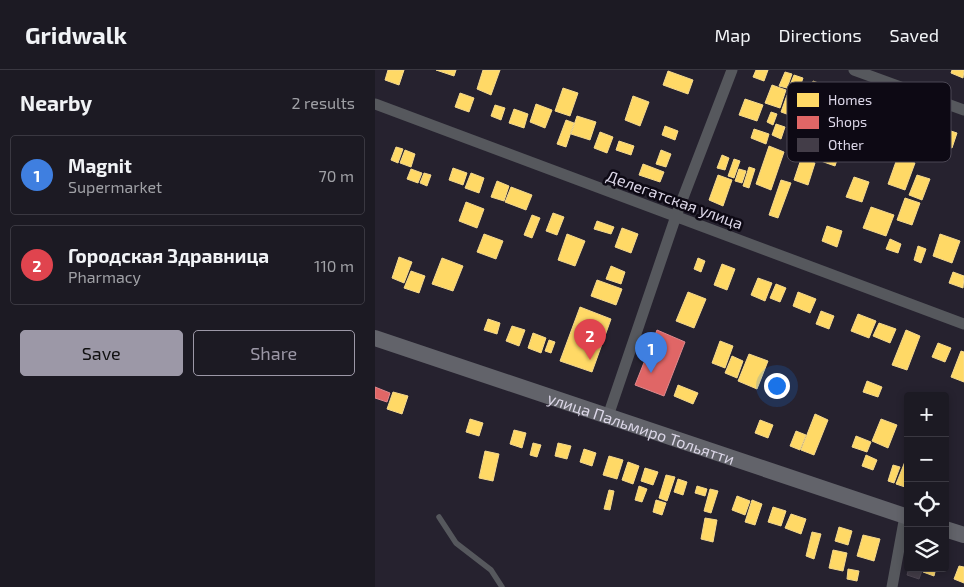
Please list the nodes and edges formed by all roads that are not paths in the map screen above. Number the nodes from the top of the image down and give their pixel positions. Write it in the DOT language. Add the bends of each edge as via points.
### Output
graph roads {
  1 [pos="732,70"];
  2 [pos="854,70"];
  3 [pos="887,82"];
  4 [pos="375,104"];
  5 [pos="951,105"];
  6 [pos="964,110"];
  7 [pos="676,216"];
  8 [pos="964,324"];
  9 [pos="375,338"];
  10 [pos="608,416"];
  11 [pos="904,516"];
  12 [pos="439,517"];
  13 [pos="904,527"];
  14 [pos="949,530"];
  15 [pos="964,535"];
  16 [pos="502,587"];
  17 [pos="892,587"];
  1 -- 7 [label="street"];
  2 -- 3 [label="street"];
  4 -- 7 [label="street, Делегатская улица"];
  5 -- 6 [label="street"];
  7 -- 8 [label="street, Делегатская улица"];
  7 -- 10 [label="street"];
  9 -- 10 [label="street, улица Пальмиро Тольятти"];
  10 -- 11 [label="street, улица Пальмиро Тольятти"];
  12 -- 16 [label="lane" via="455,543 491,570"];
  13 -- 17 [label="street"];
  14 -- 15 [label="street"];
}
